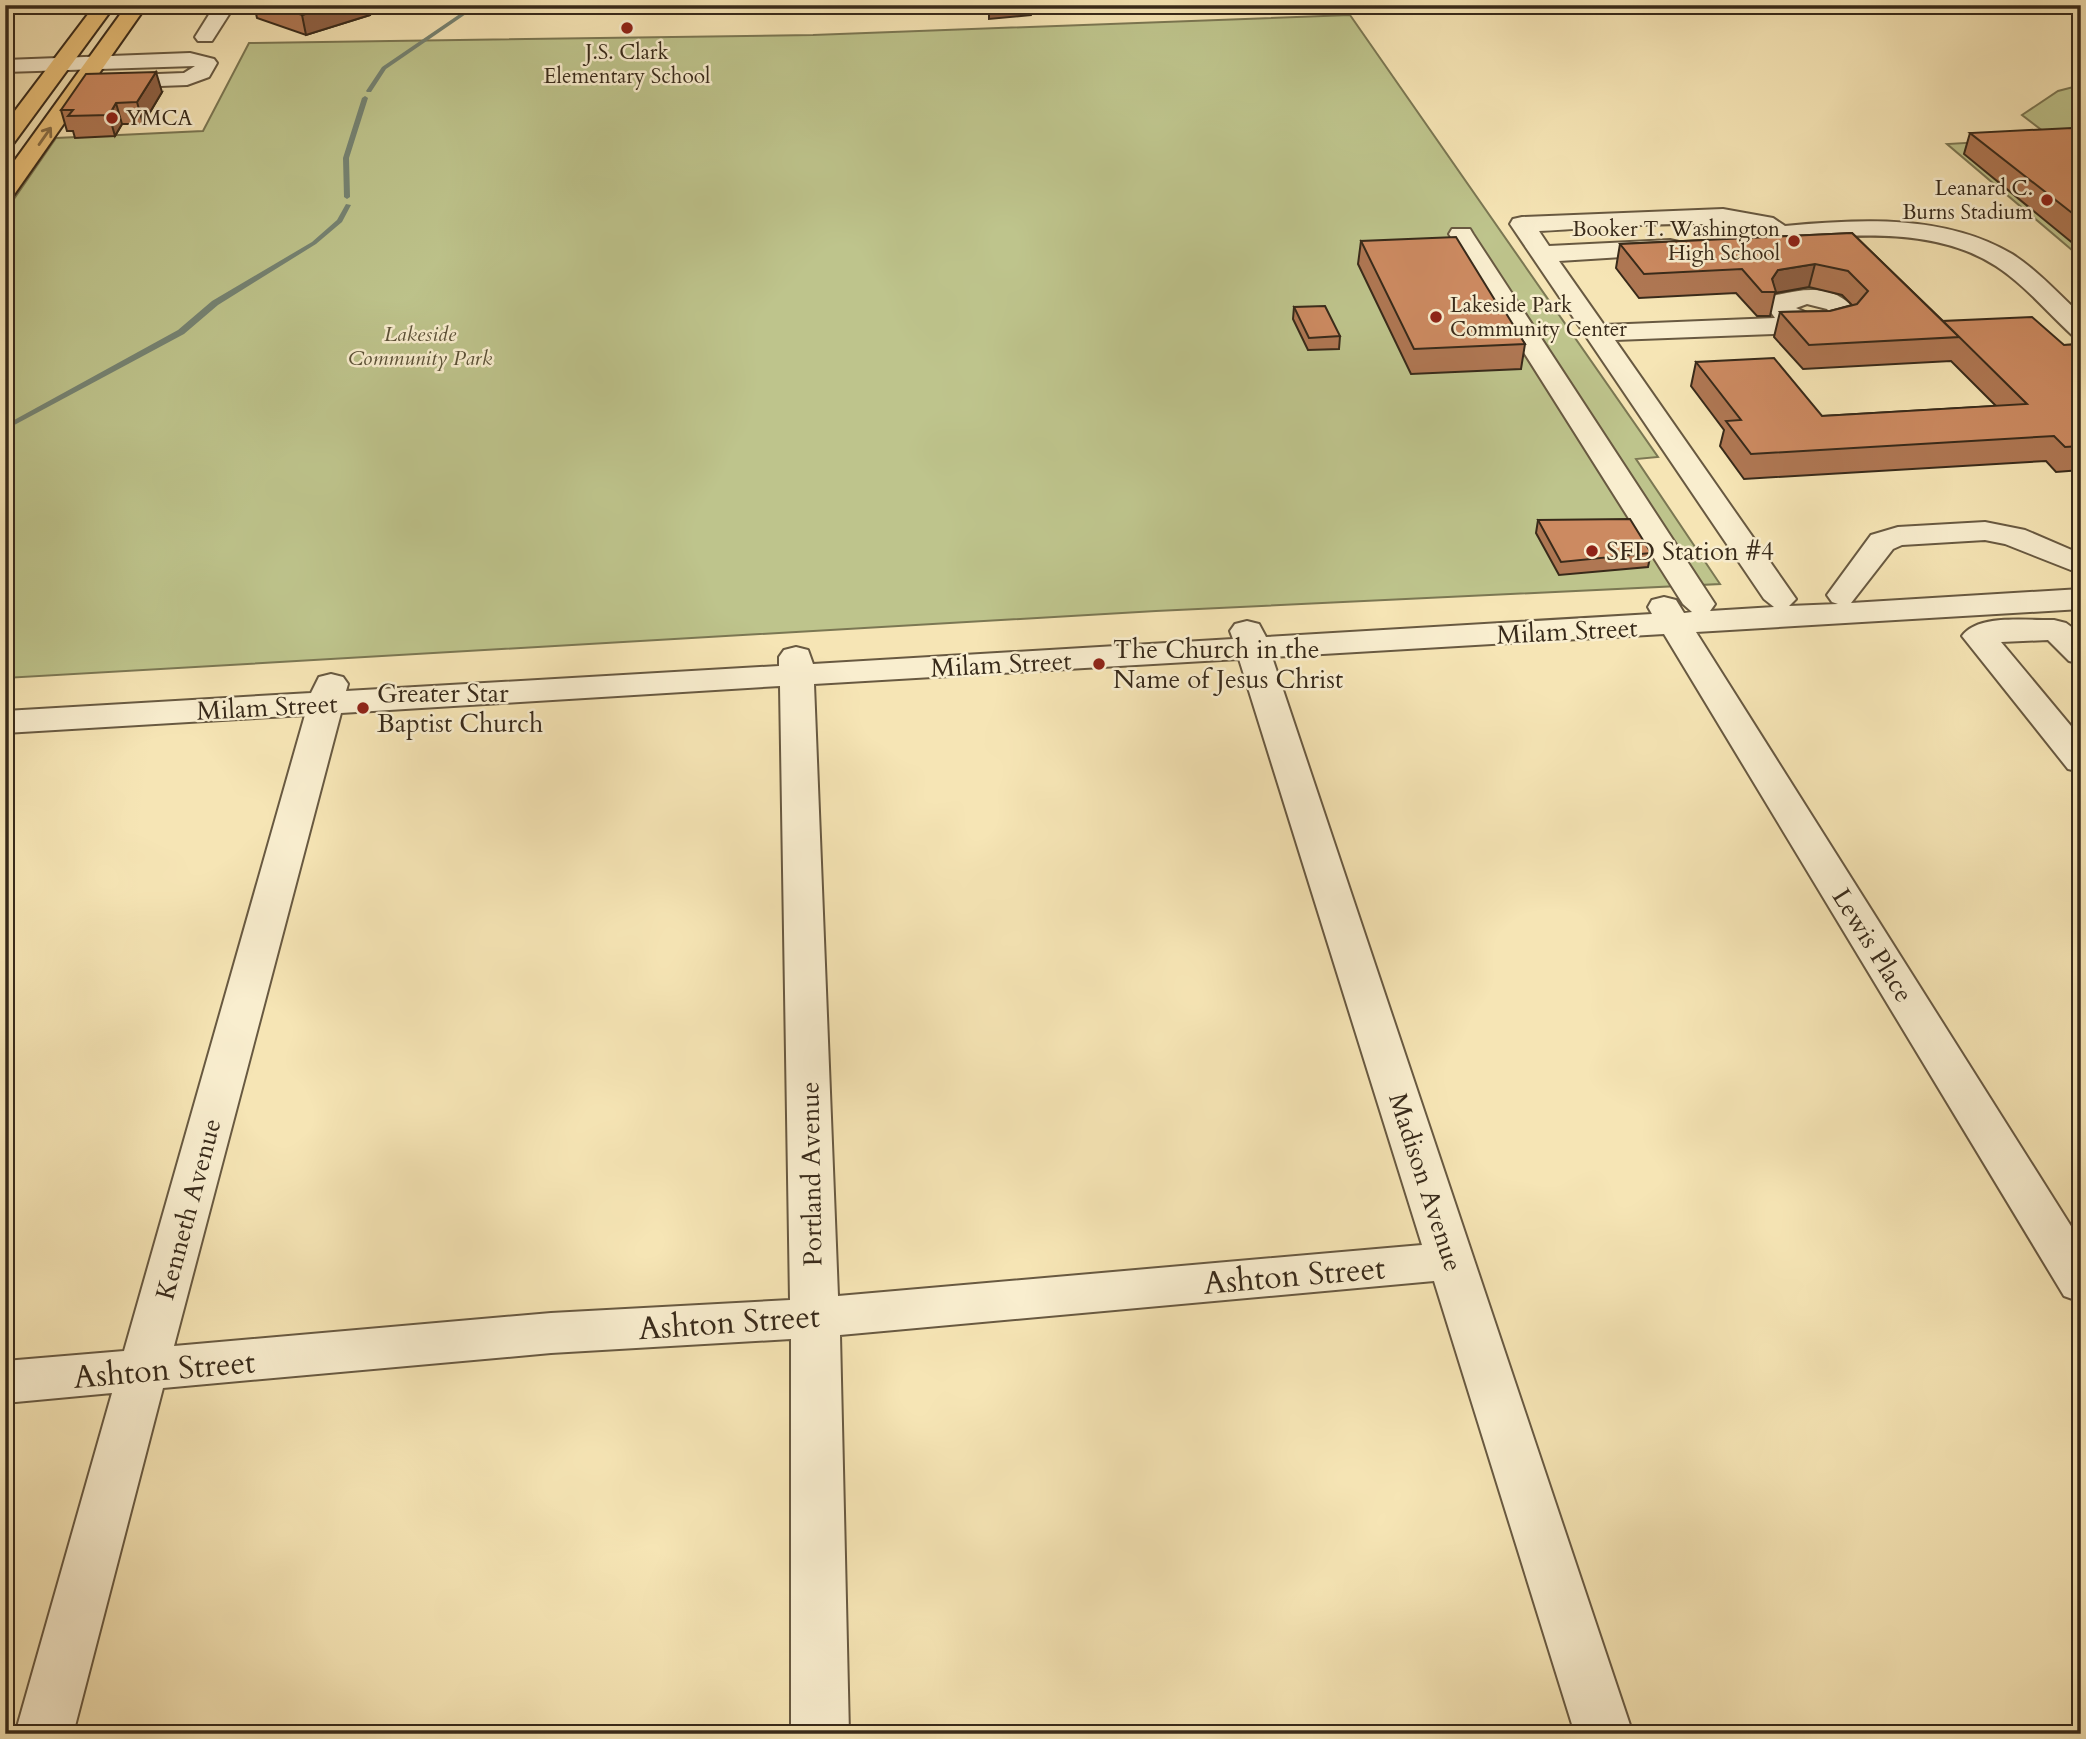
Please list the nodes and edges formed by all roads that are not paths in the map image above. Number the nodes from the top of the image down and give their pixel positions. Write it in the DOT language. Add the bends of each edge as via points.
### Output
graph roads {
  1 [pos="105,5"];
  2 [pos="137,5"];
  3 [pos="225,5"];
  4 [pos="205,37"];
  5 [pos="96,62"];
  6 [pos="61,64"];
  7 [pos="5,66"];
  8 [pos="82,82"];
  9 [pos="5,139"];
  10 [pos="13,171"];
  11 [pos="5,191"];
  12 [pos="1461,234"];
  13 [pos="1780,234"];
  14 [pos="1542,254"];
  15 [pos="2075,318"];
  16 [pos="1591,324"];
  17 [pos="2081,565"];
  18 [pos="2081,581"];
  19 [pos="1843,595"];
  20 [pos="1780,599"];
  21 [pos="2081,599"];
  22 [pos="1679,612"];
  23 [pos="1250,640"];
  24 [pos="2081,654"];
  25 [pos="797,666"];
  26 [pos="329,694"];
  27 [pos="5,702"];
  28 [pos="5,722"];
  29 [pos="2081,761"];
  30 [pos="1452,1262"];
  31 [pos="2081,1283"];
  32 [pos="815,1317"];
  33 [pos="144,1370"];
  34 [pos="5,1382"];
  35 [pos="44,1734"];
  36 [pos="820,1734"];
  37 [pos="1604,1734"];
  1 -- 6 [label="main road"];
  2 -- 5 [label="main road"];
  3 -- 4 [label="street"];
  5 -- 6 [label="street"];
  5 -- 8 [label="main road"];
  5 -- 8 [label="street" via="190,59 206,63 202,73 187,79"];
  6 -- 7 [label="street"];
  6 -- 9 [label="main road"];
  10 -- 8 [label="main road, one-way"];
  10 -- 11 [label="main road"];
  12 -- 22 [label="street, Lewis Place"];
  13 -- 14 [label="street" via="1778,242"];
  13 -- 14 [label="street" via="1763,223 1723,216 1522,224"];
  13 -- 15 [label="street" via="1889,230 1939,236 1989,251"];
  14 -- 16 [label="street"];
  16 -- 16 [label="street" via="1788,299 1780,306 1788,316 1819,324"];
  16 -- 20 [label="street"];
  17 -- 19 [label="street" via="2014,537 1984,531 1898,536 1882,542"];
  18 -- 19 [label="street, Milam Street"];
  19 -- 20 [label="street, Milam Street"];
  20 -- 22 [label="street, Milam Street"];
  21 -- 22 [label="street, Milam Street"];
  22 -- 23 [label="street, Milam Street"];
  22 -- 31 [label="street, Lewis Place"];
  23 -- 25 [label="street, Milam Street"];
  23 -- 30 [label="street, Madison Avenue"];
  24 -- 29 [label="street" via="2054,630 1979,636"];
  25 -- 26 [label="street, Milam Street"];
  25 -- 32 [label="street, Portland Avenue"];
  26 -- 27 [label="street, Milam Street"];
  26 -- 28 [label="street, Milam Street"];
  26 -- 33 [label="street, Kenneth Avenue"];
  30 -- 32 [label="street, Ashton Street"];
  30 -- 37 [label="street, Madison Avenue"];
  32 -- 33 [label="street, Ashton Street" via="551,1333"];
  32 -- 36 [label="street, Portland Avenue"];
  33 -- 34 [label="street, Ashton Street"];
  33 -- 35 [label="street, Kenneth Avenue"];
}
